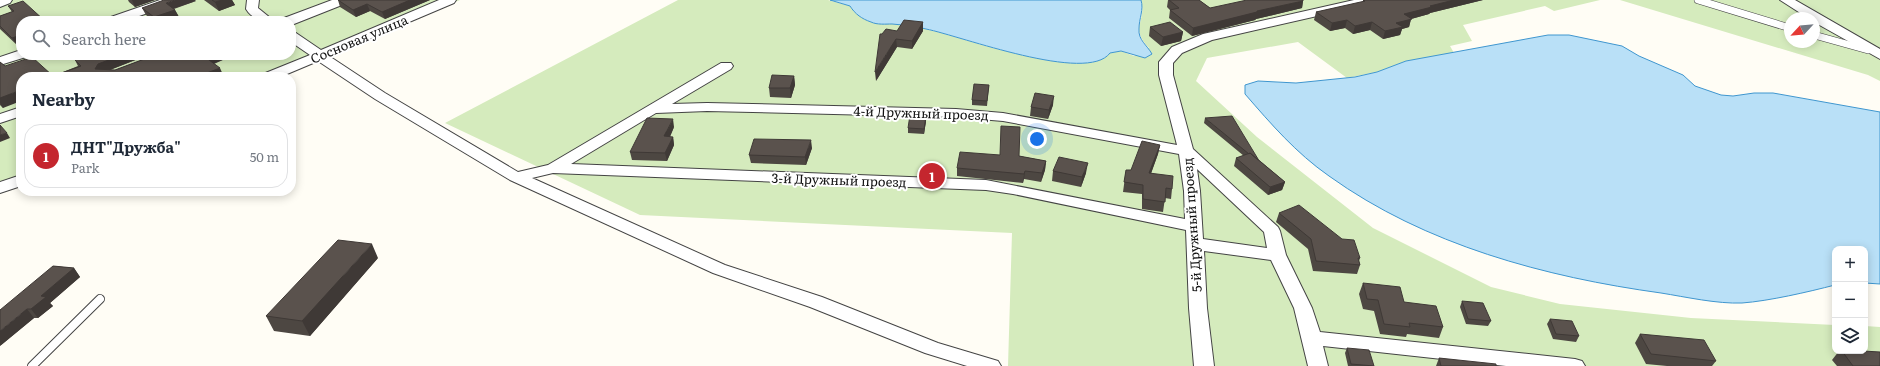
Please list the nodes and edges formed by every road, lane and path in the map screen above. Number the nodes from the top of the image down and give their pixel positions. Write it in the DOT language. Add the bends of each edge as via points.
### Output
graph roads {
  1 [pos="6,0"];
  2 [pos="172,0"];
  3 [pos="253,0"];
  4 [pos="343,0"];
  5 [pos="450,0"];
  6 [pos="1370,0"];
  7 [pos="1698,0"];
  8 [pos="1786,0"];
  9 [pos="0,3"];
  10 [pos="127,16"];
  11 [pos="257,16"];
  12 [pos="296,18"];
  13 [pos="1784,26"];
  14 [pos="1820,37"];
  15 [pos="296,39"];
  16 [pos="1876,53"];
  17 [pos="321,55"];
  18 [pos="16,56"];
  19 [pos="0,61"];
  20 [pos="726,66"];
  21 [pos="280,72"];
  22 [pos="654,109"];
  23 [pos="16,113"];
  24 [pos="0,119"];
  25 [pos="1186,151"];
  26 [pos="553,168"];
  27 [pos="516,177"];
  28 [pos="16,182"];
  29 [pos="0,188"];
  30 [pos="1194,226"];
  31 [pos="1195,244"];
  32 [pos="1277,255"];
  33 [pos="100,299"];
  34 [pos="1312,338"];
  35 [pos="32,366"];
  36 [pos="991,366"];
  37 [pos="1204,366"];
  38 [pos="1318,366"];
  39 [pos="1575,366"];
  1 -- 9 [label="street"];
  2 -- 10 [label="street"];
  3 -- 11 [label="street" via="252,9"];
  4 -- 12 [label="street"];
  5 -- 17 [label="street, Сосновая улица"];
  6 -- 25 [label="street, 5-й Дружный проезд" via="1208,37 1177,50 1166,62 1166,75"];
  7 -- 13 [label="lane"];
  8 -- 16 [label="street"];
  14 -- 16 [label="lane"];
  15 -- 17 [label="street"];
  17 -- 21 [label="street, Сосновая улица"];
  17 -- 27 [label="street" via="380,96"];
  18 -- 19 [label="street"];
  20 -- 22 [label="street"];
  22 -- 25 [label="street, 4-й Дружный проезд" via="707,107 982,114"];
  22 -- 26 [label="street"];
  23 -- 24 [label="street"];
  25 -- 30 [label="street, 5-й Дружный проезд"];
  25 -- 32 [label="street" via="1267,224 1272,231"];
  26 -- 27 [label="street"];
  26 -- 30 [label="street, 3-й Дружный проезд" via="986,185"];
  27 -- 36 [label="street" via="719,269 816,302 932,348"];
  28 -- 29 [label="street"];
  30 -- 31 [label="street, 5-й Дружный проезд"];
  31 -- 32 [label="street"];
  31 -- 37 [label="street, 5-й Дружный проезд"];
  32 -- 34 [label="street" via="1303,308"];
  33 -- 35 [label="lane"];
  34 -- 38 [label="street"];
  34 -- 39 [label="street"];
}
